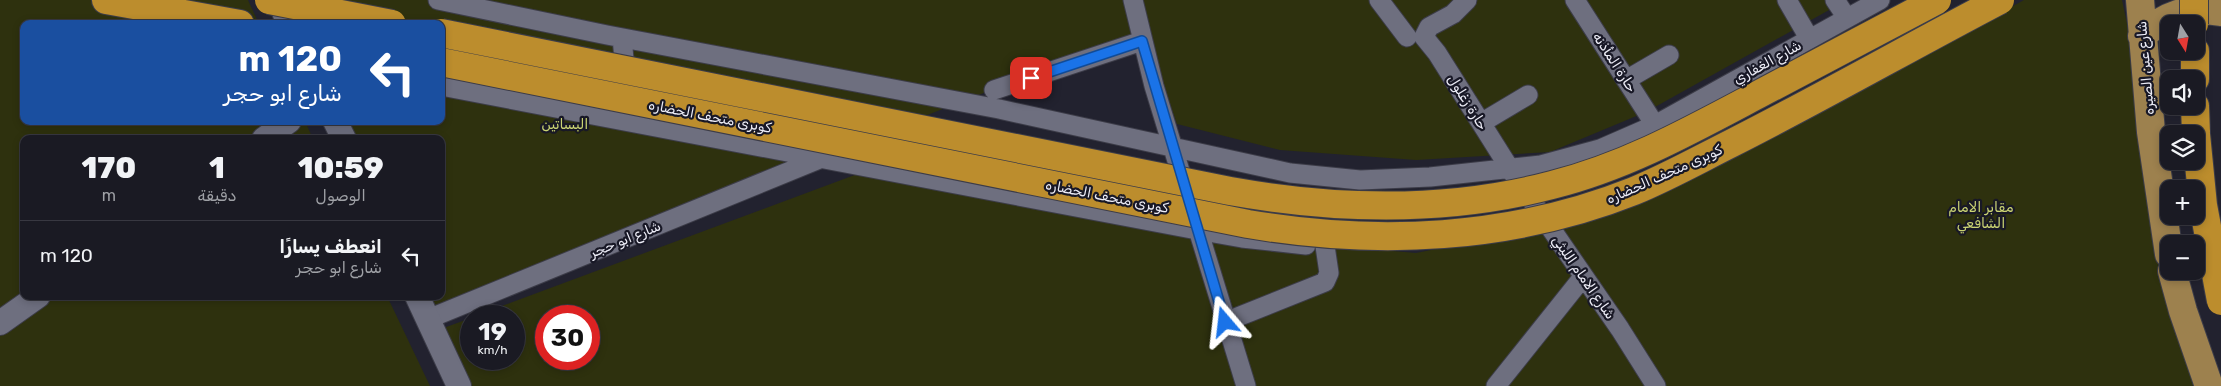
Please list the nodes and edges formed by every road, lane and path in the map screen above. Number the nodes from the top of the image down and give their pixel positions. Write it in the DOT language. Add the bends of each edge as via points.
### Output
graph roads {
  1 [pos="106,0"];
  2 [pos="268,0"];
  3 [pos="279,0"];
  4 [pos="438,0"];
  5 [pos="1133,0"];
  6 [pos="1379,0"];
  7 [pos="1467,0"];
  8 [pos="1575,0"];
  9 [pos="1787,0"];
  10 [pos="1835,0"];
  11 [pos="1880,0"];
  12 [pos="1937,0"];
  13 [pos="2000,0"];
  14 [pos="2010,0"];
  15 [pos="2194,0"];
  16 [pos="2221,12"];
  17 [pos="2138,15"];
  18 [pos="2194,15"];
  19 [pos="1847,18"];
  20 [pos="218,20"];
  21 [pos="287,20"];
  22 [pos="371,20"];
  23 [pos="445,34"];
  24 [pos="614,37"];
  25 [pos="1810,38"];
  26 [pos="1408,39"];
  27 [pos="1142,41"];
  28 [pos="1669,55"];
  29 [pos="445,63"];
  30 [pos="1626,80"];
  31 [pos="445,87"];
  32 [pos="994,90"];
  33 [pos="1528,95"];
  34 [pos="611,118"];
  35 [pos="630,122"];
  36 [pos="1481,123"];
  37 [pos="283,125"];
  38 [pos="1655,125"];
  39 [pos="270,135"];
  40 [pos="1174,148"];
  41 [pos="822,158"];
  42 [pos="1510,169"];
  43 [pos="2199,170"];
  44 [pos="1547,224"];
  45 [pos="1197,230"];
  46 [pos="2166,235"];
  47 [pos="1324,246"];
  48 [pos="2221,262"];
  49 [pos="2205,265"];
  50 [pos="1583,277"];
  51 [pos="2174,280"];
  52 [pos="32,300"];
  53 [pos="420,300"];
  54 [pos="2221,302"];
  55 [pos="428,319"];
  56 [pos="1225,322"];
  57 [pos="0,323"];
  58 [pos="459,386"];
  59 [pos="1246,386"];
  60 [pos="1496,386"];
  61 [pos="1656,386"];
  62 [pos="2208,386"];
  1 -- 20 [label="highway"];
  2 -- 22 [label="highway, bridge"];
  3 -- 21 [label="street"];
  4 -- 24 [label="street, شارع الغفاري"];
  5 -- 27 [label="street"];
  6 -- 26 [label="street, حارة زغلول"];
  7 -- 26 [label="street" via="1453,14"];
  8 -- 30 [label="street, حارة المأذنه"];
  9 -- 25 [label="street"];
  10 -- 19 [label="street"];
  11 -- 19 [label="street, شارع الغفاري"];
  12 -- 23 [label="highway, كوبرى متحف الحضاره, bridge" via="1702,125 1628,160 1518,193 1409,206 1338,206 1230,191"];
  13 -- 29 [label="highway, كوبرى متحف الحضاره, bridge" via="1772,123 1635,190 1533,221 1462,233 1417,236 1354,237 1248,224"];
  14 -- 44 [label="street" via="1709,166 1646,194"];
  15 -- 18 [label="highway, bridge"];
  16 -- 17 [label="main road" via="2189,10 2155,24"];
  17 -- 46 [label="main road, شارع عين الصيره"];
  19 -- 25 [label="street, شارع الغفاري"];
  24 -- 34 [label="street"];
  24 -- 35 [label="street"];
  24 -- 40 [label="street, شارع الغفاري" via="999,108"];
  25 -- 38 [label="street, شارع الغفاري"];
  26 -- 36 [label="street, حارة زغلول" via="1438,53"];
  27 -- 32 [label="street"];
  27 -- 40 [label="street"];
  28 -- 30 [label="street"];
  30 -- 38 [label="street, حارة المأذنه"];
  31 -- 34 [label="street"];
  33 -- 36 [label="street"];
  34 -- 35 [label="street"];
  35 -- 41 [label="street"];
  36 -- 42 [label="street, حارة زغلول"];
  37 -- 39 [label="street"];
  38 -- 42 [label="street, شارع الغفاري" via="1566,160"];
  40 -- 42 [label="street, شارع الغفاري" via="1326,178 1395,179"];
  40 -- 45 [label="street"];
  41 -- 45 [label="street"];
  41 -- 55 [label="street, شارع ابو حجر"];
  42 -- 44 [label="street, شارع الامام الليثي"];
  43 -- 54 [label="highway, bridge" via="2202,205"];
  44 -- 47 [label="street" via="1446,242"];
  44 -- 50 [label="street, شارع الامام الليثي"];
  45 -- 47 [label="street"];
  45 -- 56 [label="street"];
  47 -- 56 [label="street" via="1329,273 1325,282"];
  48 -- 49 [label="main road"];
  50 -- 60 [label="street"];
  50 -- 61 [label="street, شارع الامام الليثي"];
  51 -- 62 [label="main road"];
  52 -- 57 [label="street"];
  53 -- 55 [label="street"];
  55 -- 58 [label="street"];
  56 -- 59 [label="street"];
}
